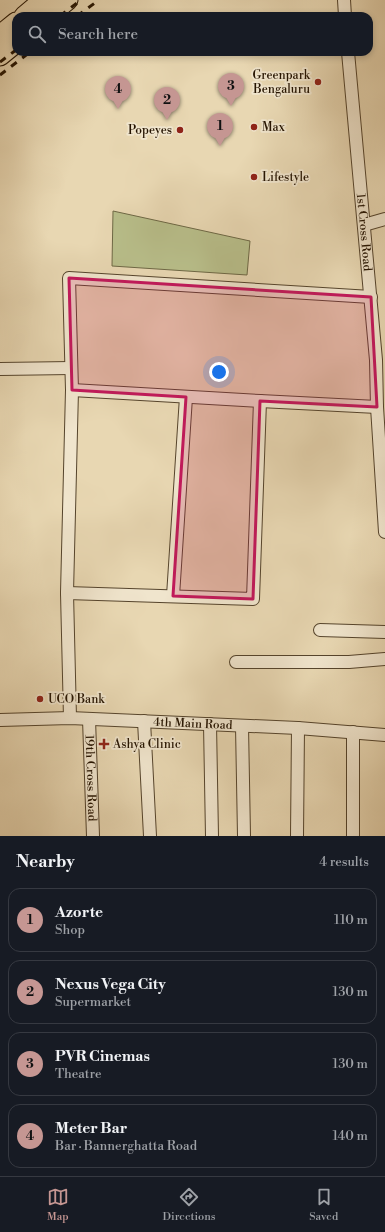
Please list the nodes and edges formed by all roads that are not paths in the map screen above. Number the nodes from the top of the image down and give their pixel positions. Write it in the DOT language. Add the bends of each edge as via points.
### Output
graph roads {
  1 [pos="43,0"];
  2 [pos="68,0"];
  3 [pos="344,0"];
  4 [pos="29,12"];
  5 [pos="53,12"];
  6 [pos="345,12"];
  7 [pos="12,25"];
  8 [pos="0,35"];
  9 [pos="12,46"];
  10 [pos="0,56"];
  11 [pos="348,56"];
  12 [pos="385,219"];
  13 [pos="364,225"];
  14 [pos="371,297"];
  15 [pos="381,358"];
  16 [pos="71,368"];
  17 [pos="0,369"];
  18 [pos="72,390"];
  19 [pos="186,397"];
  20 [pos="260,401"];
  21 [pos="377,406"];
  22 [pos="383,449"];
  23 [pos="385,532"];
  24 [pos="67,593"];
  25 [pos="173,596"];
  26 [pos="320,630"];
  27 [pos="385,632"];
  28 [pos="385,659"];
  29 [pos="236,662"];
  30 [pos="70,718"];
  31 [pos="89,719"];
  32 [pos="0,720"];
  33 [pos="144,721"];
  34 [pos="210,724"];
  35 [pos="242,726"];
  36 [pos="298,728"];
  37 [pos="353,732"];
  38 [pos="385,735"];
  39 [pos="93,836"];
  40 [pos="150,836"];
  41 [pos="212,836"];
  42 [pos="244,836"];
  43 [pos="297,836"];
  44 [pos="354,836"];
  1 -- 4 [label="main road"];
  2 -- 5 [label="main road"];
  3 -- 6 [label="street"];
  7 -- 8 [label="main road"];
  9 -- 10 [label="main road"];
  11 -- 13 [label="street, 1st Cross Road"];
  12 -- 13 [label="street"];
  13 -- 14 [label="street, 1st Cross Road"];
  14 -- 15 [label="street, 1st Cross Road"];
  14 -- 16 [label="street" via="69,278"];
  15 -- 21 [label="street, 1st Cross Road"];
  16 -- 17 [label="street"];
  16 -- 18 [label="street"];
  18 -- 19 [label="street"];
  18 -- 24 [label="street"];
  19 -- 20 [label="street"];
  19 -- 25 [label="street"];
  20 -- 21 [label="street"];
  20 -- 25 [label="street" via="254,599"];
  21 -- 22 [label="street, 1st Cross Road"];
  22 -- 23 [label="street, 1st Cross Road"];
  24 -- 25 [label="street"];
  24 -- 30 [label="street"];
  26 -- 27 [label="street"];
  28 -- 29 [label="street" via="349,662"];
  30 -- 31 [label="street, 4th Main Road"];
  30 -- 32 [label="street, 4th Main Road"];
  31 -- 33 [label="street, 4th Main Road"];
  31 -- 39 [label="street, 19th Cross Road"];
  33 -- 34 [label="street, 4th Main Road"];
  33 -- 40 [label="street"];
  34 -- 35 [label="street, 4th Main Road"];
  34 -- 41 [label="street"];
  35 -- 36 [label="street, 4th Main Road"];
  35 -- 42 [label="street"];
  36 -- 37 [label="street, 4th Main Road"];
  36 -- 43 [label="street"];
  37 -- 38 [label="street, 4th Main Road"];
  37 -- 44 [label="street"];
}
